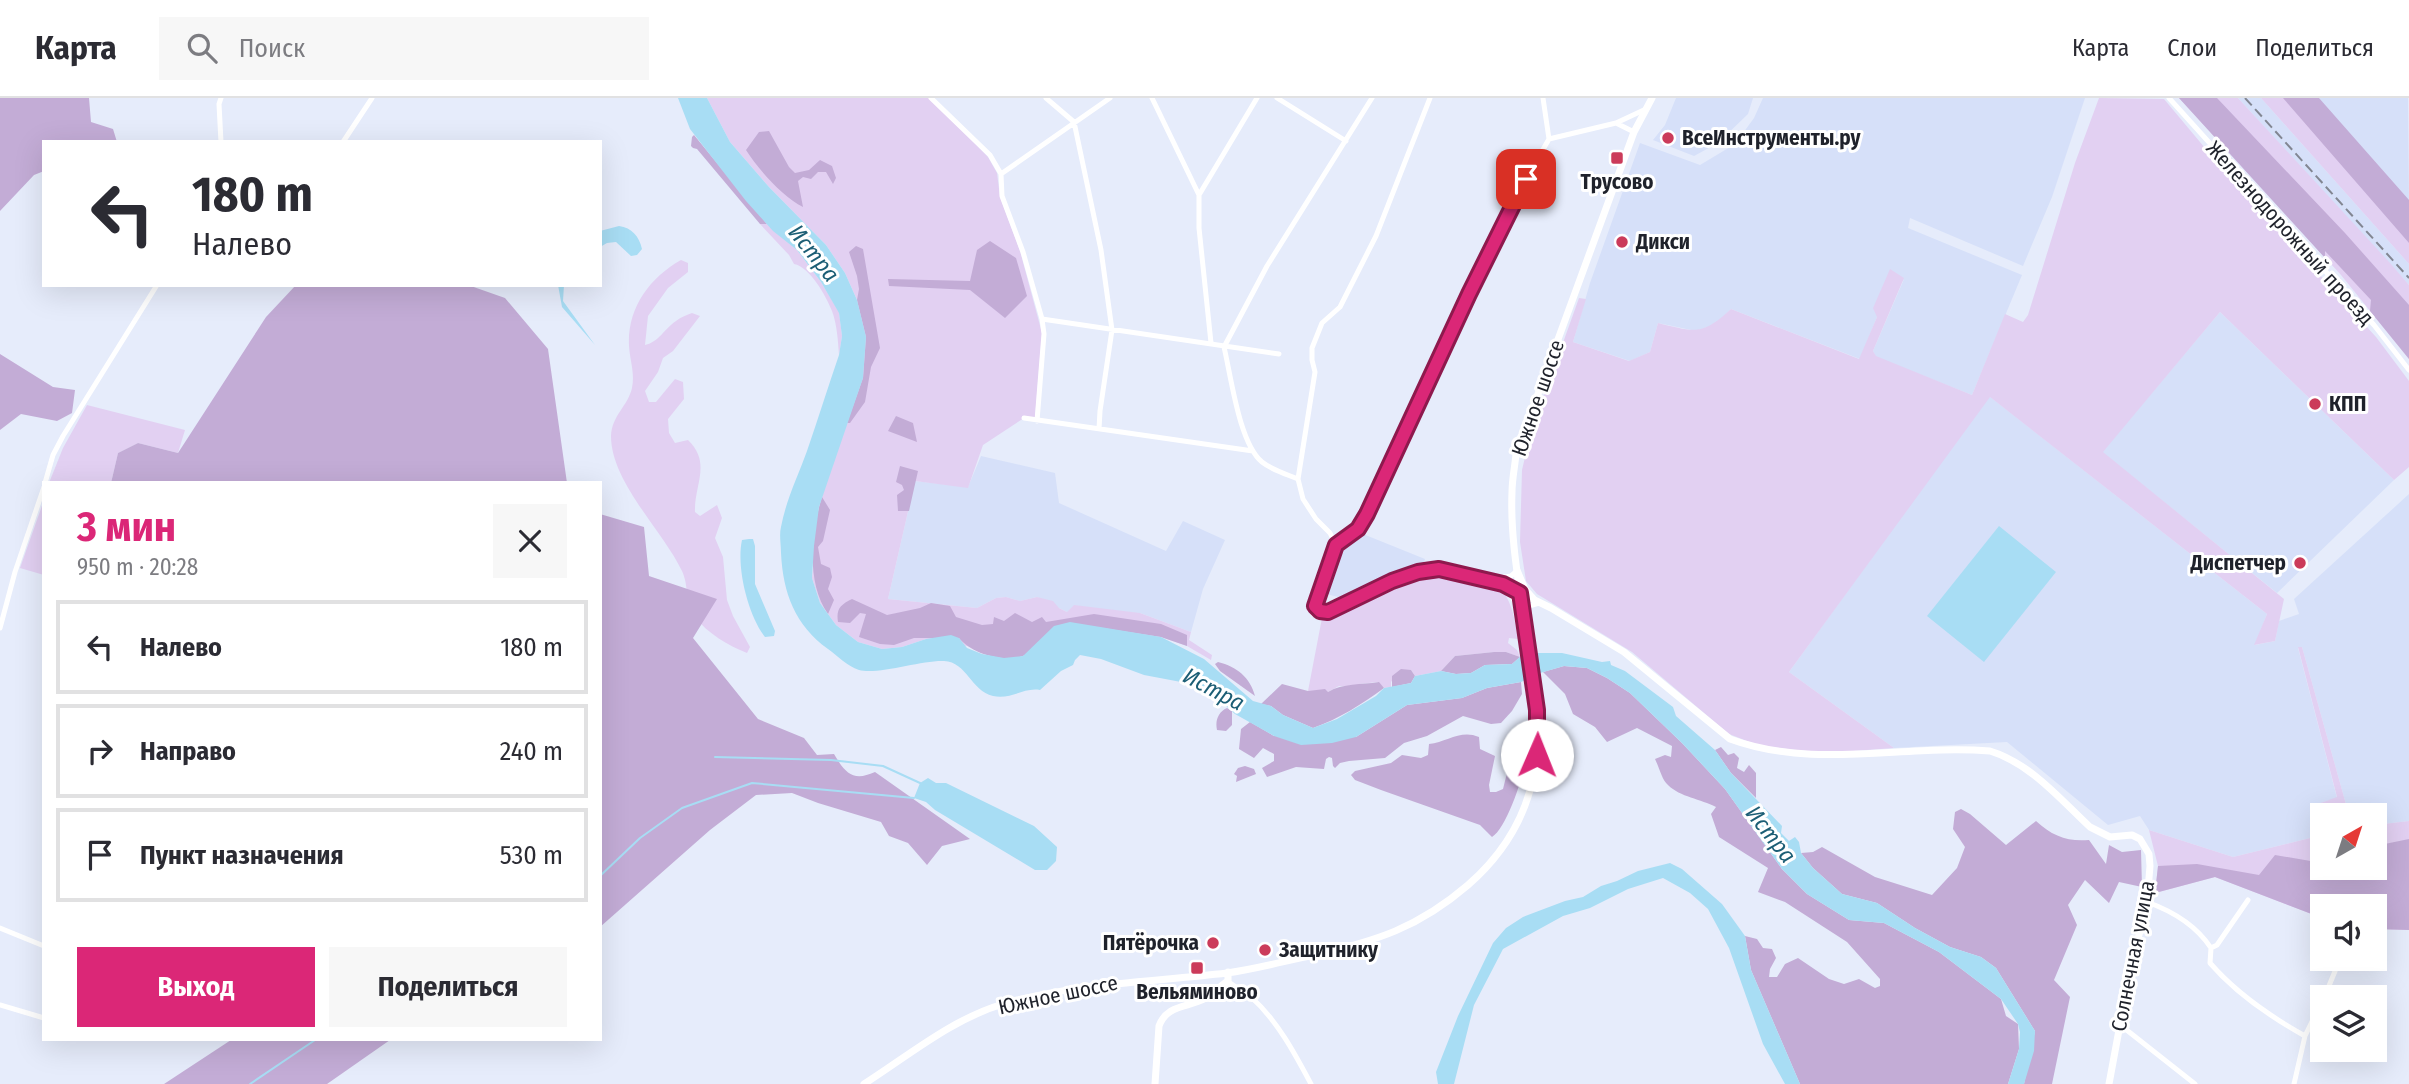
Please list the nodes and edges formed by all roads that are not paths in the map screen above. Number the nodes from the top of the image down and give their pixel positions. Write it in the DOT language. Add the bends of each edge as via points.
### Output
graph roads {
  1 [pos="221,98"];
  2 [pos="372,98"];
  3 [pos="931,98"];
  4 [pos="1046,98"];
  5 [pos="1110,98"];
  6 [pos="1152,98"];
  7 [pos="1257,98"];
  8 [pos="1277,98"];
  9 [pos="1372,98"];
  10 [pos="1430,98"];
  11 [pos="1544,98"];
  12 [pos="1652,98"];
  13 [pos="2169,98"];
  14 [pos="1646,109"];
  15 [pos="1074,122"];
  16 [pos="1616,123"];
  17 [pos="1634,132"];
  18 [pos="1549,139"];
  19 [pos="221,140"];
  20 [pos="344,140"];
  21 [pos="1346,141"];
  22 [pos="1000,174"];
  23 [pos="1199,195"];
  24 [pos="156,287"];
  25 [pos="1042,319"];
  26 [pos="1112,330"];
  27 [pos="1210,343"];
  28 [pos="1224,347"];
  29 [pos="1279,354"];
  30 [pos="2409,370"];
  31 [pos="1024,418"];
  32 [pos="1037,421"];
  33 [pos="1099,429"];
  34 [pos="1253,451"];
  35 [pos="1298,479"];
  36 [pos="45,481"];
  37 [pos="42,491"];
  38 [pos="1336,545"];
  39 [pos="1518,570"];
  40 [pos="1487,579"];
  41 [pos="1520,593"];
  42 [pos="1539,603"];
  43 [pos="1524,622"];
  44 [pos="0,628"];
  45 [pos="2248,900"];
  46 [pos="2147,902"];
  47 [pos="0,928"];
  48 [pos="42,945"];
  49 [pos="2211,948"];
  50 [pos="1228,977"];
  51 [pos="0,1005"];
  52 [pos="42,1017"];
  53 [pos="2119,1024"];
  54 [pos="2310,1026"];
  55 [pos="2305,1036"];
  56 [pos="864,1084"];
  57 [pos="1155,1084"];
  58 [pos="1311,1084"];
  59 [pos="2109,1084"];
  60 [pos="2194,1084"];
  61 [pos="2294,1084"];
  1 -- 19 [label="street"];
  2 -- 20 [label="street"];
  3 -- 22 [label="street" via="990,155"];
  4 -- 15 [label="street"];
  5 -- 15 [label="street"];
  6 -- 23 [label="street"];
  7 -- 23 [label="street"];
  8 -- 21 [label="street"];
  9 -- 21 [label="street"];
  10 -- 35 [label="street" via="1376,236 1340,307 1322,324 1312,348 1315,372"];
  11 -- 18 [label="street"];
  12 -- 14 [label="main road, Южное шоссе"];
  13 -- 30 [label="street, Железнодорожный проезд" via="2374,325"];
  14 -- 16 [label="street"];
  14 -- 17 [label="main road, Южное шоссе"];
  15 -- 22 [label="street"];
  15 -- 26 [label="street" via="1101,250"];
  16 -- 17 [label="street"];
  16 -- 18 [label="street"];
  17 -- 39 [label="main road, Южное шоссе" via="1516,454 1512,492"];
  18 -- 38 [label="street" via="1474,283 1367,514 1358,529"];
  21 -- 28 [label="street" via="1267,265"];
  22 -- 25 [label="street" via="1002,196"];
  23 -- 27 [label="street"];
  24 -- 36 [label="street" via="63,436"];
  25 -- 26 [label="street"];
  25 -- 32 [label="street"];
  26 -- 27 [label="street"];
  26 -- 33 [label="street"];
  27 -- 28 [label="street"];
  28 -- 29 [label="street"];
  28 -- 34 [label="street" via="1241,424"];
  31 -- 32 [label="street"];
  32 -- 33 [label="street"];
  33 -- 34 [label="street"];
  34 -- 35 [label="street" via="1268,466"];
  35 -- 38 [label="street" via="1303,499"];
  37 -- 44 [label="street"];
  38 -- 40 [label="street" via="1316,612 1328,612 1418,572 1439,569"];
  39 -- 40 [label="street" via="1511,576"];
  39 -- 41 [label="main road, Южное шоссе"];
  39 -- 42 [label="street"];
  40 -- 41 [label="street"];
  40 -- 43 [label="street" via="1507,590"];
  41 -- 42 [label="main road"];
  41 -- 43 [label="main road, Южное шоссе"];
  42 -- 43 [label="street" via="1529,606"];
  42 -- 46 [label="main road, Солнечная улица" via="1624,652 1730,739 1748,746 1809,755 1990,751 2013,760 2101,834 2140,839 2149,854"];
  43 -- 50 [label="main road, Южное шоссе" via="1535,695 1537,755 1527,800 1504,846 1455,896 1422,919 1380,939"];
  45 -- 49 [label="street"];
  46 -- 49 [label="street" via="2172,911"];
  46 -- 53 [label="main road, Солнечная улица"];
  47 -- 48 [label="street"];
  49 -- 55 [label="street" via="2210,963 2221,975"];
  50 -- 56 [label="main road, Южное шоссе" via="1128,981 1002,1004 968,1017"];
  50 -- 57 [label="main road" via="1209,996 1168,1011 1162,1019"];
  50 -- 58 [label="street" via="1264,1010"];
  51 -- 52 [label="street"];
  53 -- 59 [label="main road, Солнечная улица"];
  53 -- 60 [label="street"];
  54 -- 55 [label="street"];
  55 -- 61 [label="street"];
}
